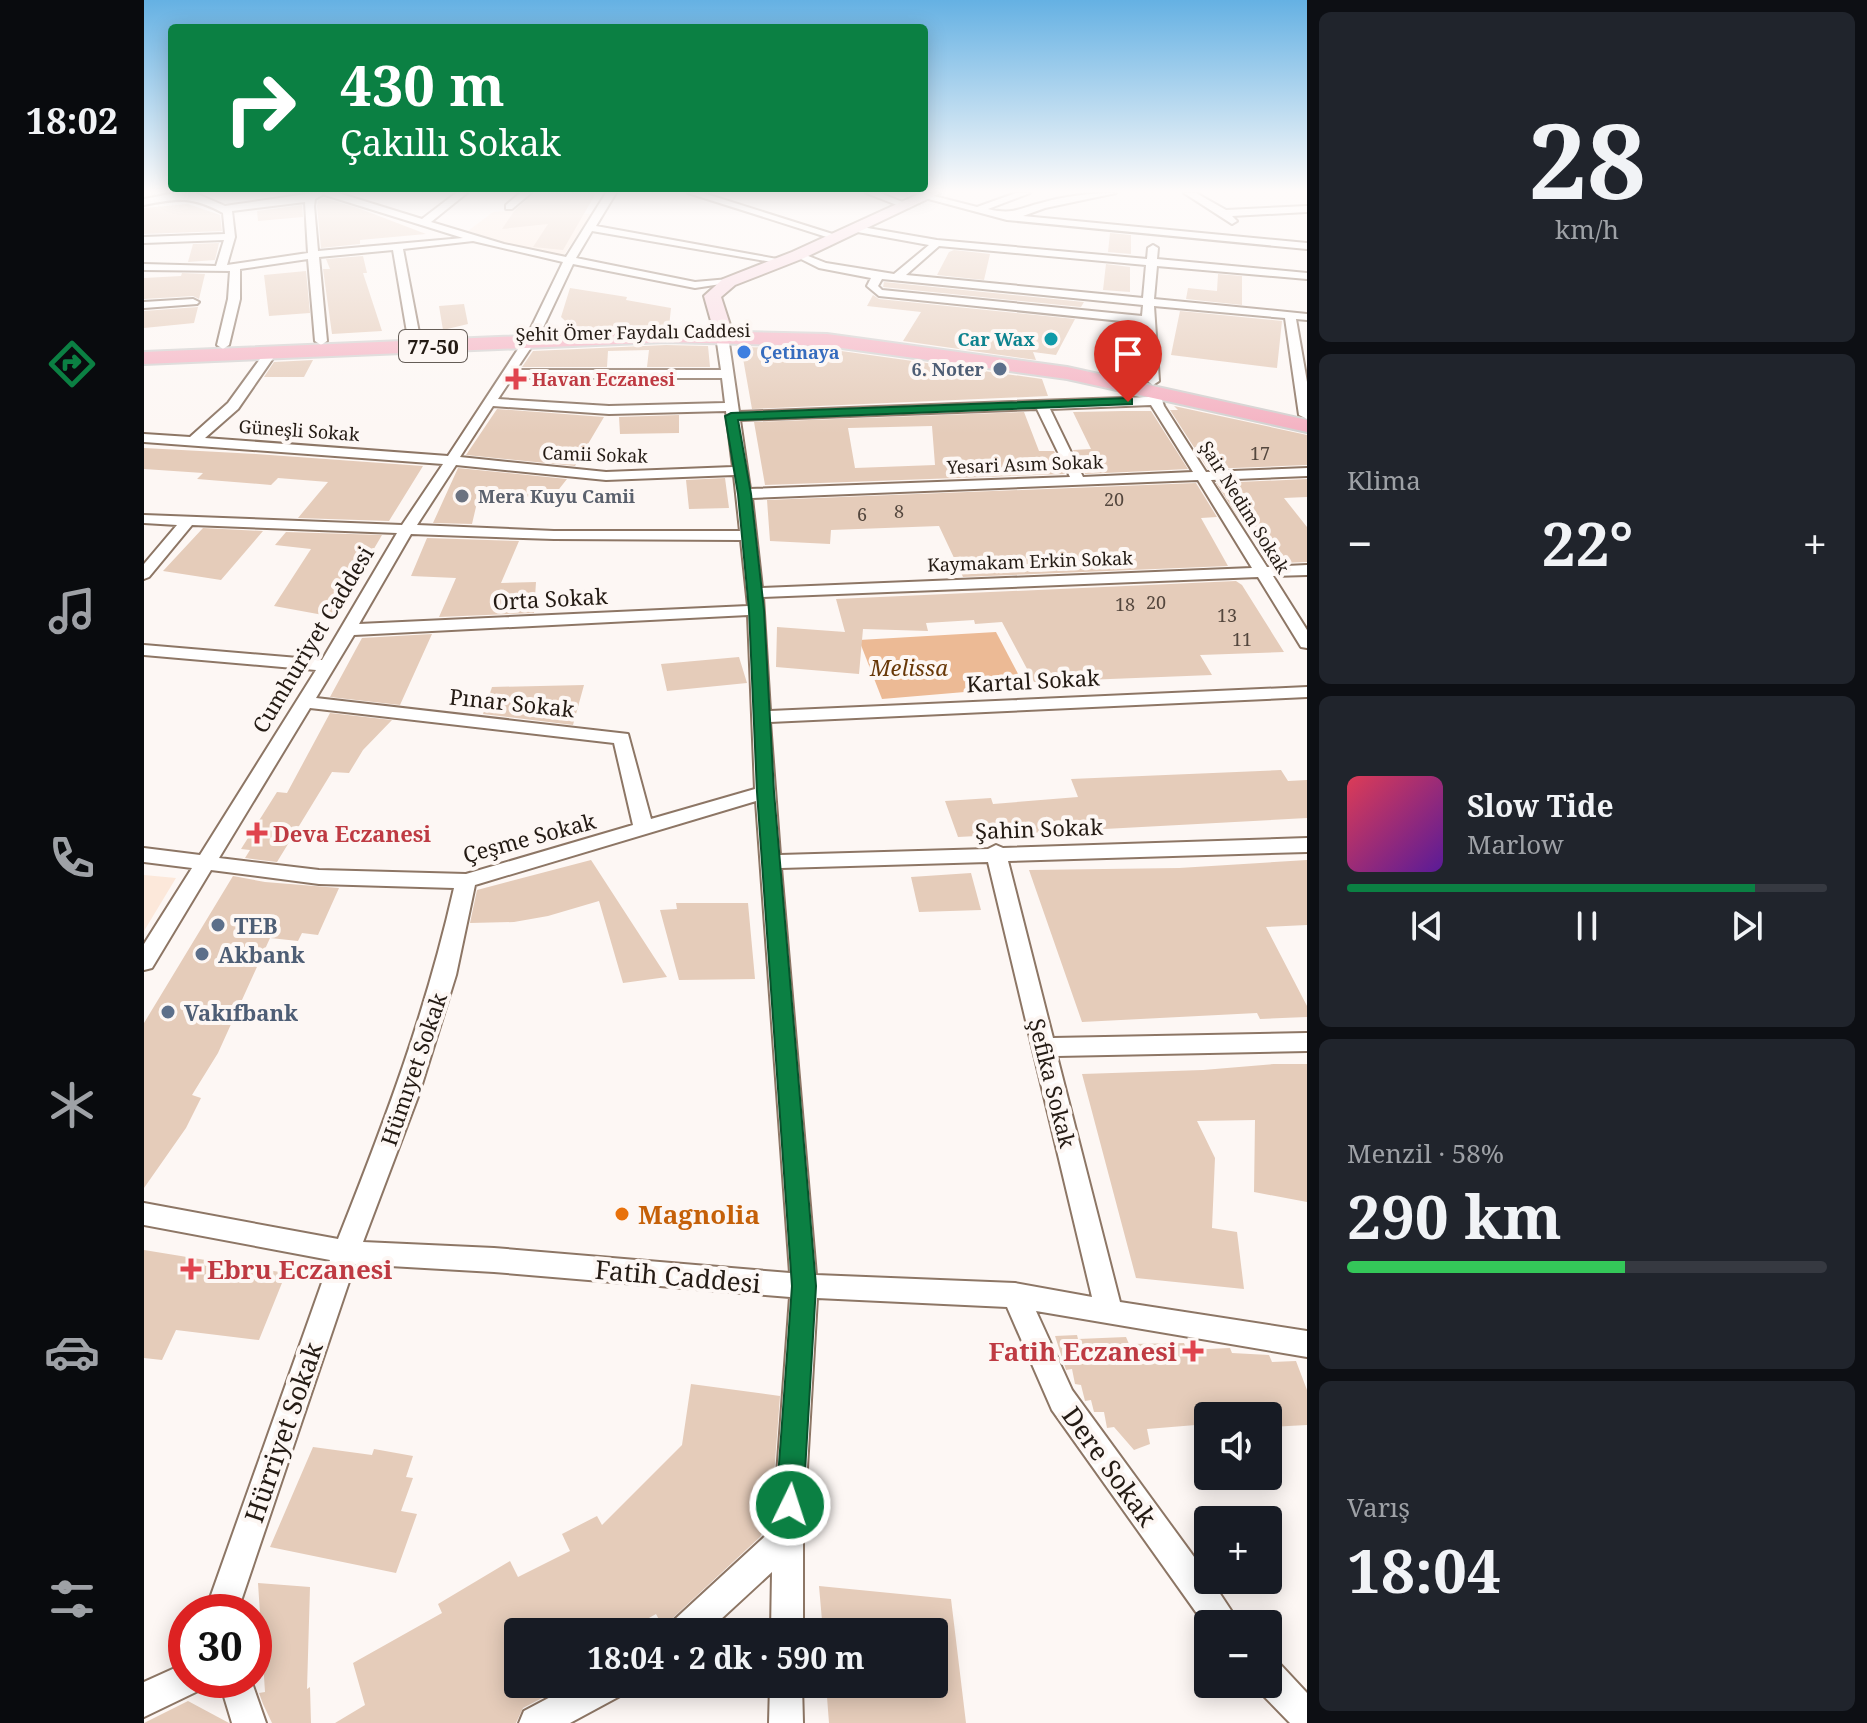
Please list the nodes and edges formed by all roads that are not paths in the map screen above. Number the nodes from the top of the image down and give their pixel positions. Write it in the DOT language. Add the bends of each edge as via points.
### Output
graph roads {
  1 [pos="235,273"];
  2 [pos="316,273"];
  3 [pos="402,273"];
  4 [pos="563,273"];
  5 [pos="634,273"];
  6 [pos="751,273"];
  7 [pos="864,273"];
  8 [pos="901,273"];
  9 [pos="1151,273"];
  10 [pos="1278,273"];
  11 [pos="878,276"];
  12 [pos="1307,276"];
  13 [pos="896,278"];
  14 [pos="729,282"];
  15 [pos="695,285"];
  16 [pos="712,296"];
  17 [pos="1149,301"];
  18 [pos="193,302"];
  19 [pos="144,305"];
  20 [pos="1290,315"];
  21 [pos="1307,317"];
  22 [pos="1147,320"];
  23 [pos="722,332"];
  24 [pos="414,338"];
  25 [pos="530,339"];
  26 [pos="321,341"];
  27 [pos="223,345"];
  28 [pos="144,350"];
  29 [pos="272,351"];
  30 [pos="144,358"];
  31 [pos="507,374"];
  32 [pos="727,374"];
  33 [pos="1154,391"];
  34 [pos="489,402"];
  35 [pos="1042,405"];
  36 [pos="731,412"];
  37 [pos="1307,419"];
  38 [pos="144,439"];
  39 [pos="194,441"];
  40 [pos="451,460"];
  41 [pos="739,471"];
  42 [pos="1307,472"];
  43 [pos="1201,474"];
  44 [pos="1078,480"];
  45 [pos="744,494"];
  46 [pos="144,519"];
  47 [pos="189,520"];
  48 [pos="408,527"];
  49 [pos="749,536"];
  50 [pos="1307,570"];
  51 [pos="1262,571"];
  52 [pos="144,574"];
  53 [pos="755,601"];
  54 [pos="346,630"];
  55 [pos="1307,643"];
  56 [pos="144,650"];
  57 [pos="327,666"];
  58 [pos="1307,692"];
  59 [pos="304,702"];
  60 [pos="762,717"];
  61 [pos="765,792"];
  62 [pos="644,830"];
  63 [pos="1307,845"];
  64 [pos="996,852"];
  65 [pos="144,855"];
  66 [pos="204,860"];
  67 [pos="772,862"];
  68 [pos="466,881"];
  69 [pos="144,962"];
  70 [pos="1307,1042"];
  71 [pos="1044,1047"];
  72 [pos="144,1214"];
  73 [pos="346,1252"];
  74 [pos="804,1286"];
  75 [pos="1015,1295"];
  76 [pos="1109,1313"];
  77 [pos="1307,1344"];
  78 [pos="788,1536"];
  79 [pos="227,1594"];
  80 [pos="1214,1610"];
  81 [pos="699,1618"];
  82 [pos="787,1618"];
  83 [pos="168,1688"];
  84 [pos="1282,1691"];
  85 [pos="241,1698"];
  86 [pos="582,1698"];
  87 [pos="786,1698"];
  88 [pos="144,1700"];
  89 [pos="1307,1717"];
  90 [pos="249,1723"];
  91 [pos="536,1723"];
  92 [pos="786,1723"];
  1 -- 27 [label="street"];
  2 -- 26 [label="street"];
  3 -- 24 [label="street"];
  4 -- 25 [label="street, Cumhuriyet Caddesi"];
  5 -- 15 [label="street"];
  6 -- 14 [label="street"];
  7 -- 11 [label="street"];
  8 -- 13 [label="street"];
  9 -- 17 [label="street"];
  10 -- 12 [label="street"];
  11 -- 13 [label="street"];
  11 -- 22 [label="street" via="872,286 879,293"];
  13 -- 17 [label="street"];
  14 -- 15 [label="street"];
  14 -- 16 [label="street"];
  15 -- 16 [label="street"];
  16 -- 23 [label="street"];
  17 -- 20 [label="street"];
  17 -- 22 [label="street"];
  18 -- 19 [label="street"];
  20 -- 21 [label="street"];
  20 -- 37 [label="street"];
  22 -- 33 [label="street"];
  23 -- 25 [label="main road, Şehit Ömer Faydalı Caddesi / 77-50" via="665,327"];
  23 -- 32 [label="street"];
  23 -- 33 [label="main road, Şehit Ömer Faydalı Caddesi / 77-50" via="934,353"];
  24 -- 25 [label="main road, Şehit Ömer Faydalı Caddesi / 77-50"];
  24 -- 26 [label="main road, Şehit Ömer Faydalı Caddesi / 77-50"];
  25 -- 29 [label="main road, Şehit Ömer Faydalı Caddesi / 77-50"];
  25 -- 31 [label="street, Cumhuriyet Caddesi"];
  26 -- 27 [label="main road, Şehit Ömer Faydalı Caddesi / 77-50"];
  27 -- 28 [label="main road, Şehit Ömer Faydalı Caddesi / 77-50"];
  29 -- 30 [label="main road, Şehit Ömer Faydalı Caddesi / 77-50"];
  29 -- 39 [label="street" via="233,406"];
  31 -- 32 [label="street"];
  31 -- 34 [label="street, Cumhuriyet Caddesi"];
  32 -- 36 [label="street"];
  33 -- 35 [label="street"];
  33 -- 37 [label="main road, Şehit Ömer Faydalı Caddesi / 77-50"];
  33 -- 43 [label="street, Şair Nedim Sokak"];
  34 -- 36 [label="street" via="589,411"];
  34 -- 40 [label="street, Cumhuriyet Caddesi"];
  35 -- 36 [label="street"];
  35 -- 44 [label="street"];
  36 -- 41 [label="street"];
  38 -- 39 [label="street, Güneşli Sokak"];
  39 -- 40 [label="street, Güneşli Sokak"];
  40 -- 41 [label="street, Camii Sokak" via="606,476"];
  40 -- 48 [label="street, Cumhuriyet Caddesi"];
  41 -- 45 [label="street"];
  42 -- 43 [label="street, Yesari Asım Sokak"];
  43 -- 44 [label="street, Yesari Asım Sokak"];
  43 -- 51 [label="street, Şair Nedim Sokak"];
  44 -- 45 [label="street, Yesari Asım Sokak"];
  45 -- 49 [label="street"];
  46 -- 47 [label="street"];
  47 -- 48 [label="street"];
  47 -- 52 [label="street"];
  48 -- 49 [label="street" via="554,535"];
  48 -- 54 [label="street, Cumhuriyet Caddesi"];
  49 -- 53 [label="street"];
  50 -- 51 [label="street, Kaymakam Erkin Sokak"];
  51 -- 53 [label="street, Kaymakam Erkin Sokak"];
  51 -- 55 [label="street, Şair Nedim Sokak"];
  53 -- 54 [label="street, Orta Sokak"];
  53 -- 60 [label="street"];
  54 -- 57 [label="street, Cumhuriyet Caddesi"];
  56 -- 57 [label="street"];
  57 -- 59 [label="street, Cumhuriyet Caddesi"];
  58 -- 60 [label="street, Kartal Sokak"];
  59 -- 62 [label="street, Pınar Sokak" via="622,738"];
  59 -- 66 [label="street, Cumhuriyet Caddesi"];
  60 -- 61 [label="street"];
  61 -- 62 [label="street, Çeşme Sokak"];
  61 -- 67 [label="street"];
  62 -- 68 [label="street, Çeşme Sokak"];
  63 -- 64 [label="street, Şahin Sokak"];
  64 -- 67 [label="street, Şahin Sokak"];
  64 -- 71 [label="street, Şefika Sokak"];
  65 -- 66 [label="street, Çeşme Sokak"];
  66 -- 68 [label="street, Çeşme Sokak" via="319,877"];
  66 -- 69 [label="street, Cumhuriyet Caddesi"];
  67 -- 74 [label="street"];
  68 -- 73 [label="street, Hümıyet Sokak" via="445,975 407,1094"];
  70 -- 71 [label="street"];
  71 -- 76 [label="street, Şefika Sokak"];
  72 -- 73 [label="street, Fatih Caddesi"];
  73 -- 74 [label="street, Fatih Caddesi"];
  73 -- 79 [label="street, Hürriyet Sokak"];
  74 -- 75 [label="street, Fatih Caddesi"];
  74 -- 78 [label="street"];
  75 -- 76 [label="street, Fatih Caddesi"];
  75 -- 80 [label="street, Dere Sokak" via="1062,1400"];
  76 -- 77 [label="street, Fatih Caddesi"];
  78 -- 81 [label="street"];
  78 -- 82 [label="street"];
  83 -- 88 [label="street"];
  84 -- 89 [label="street"];
  85 -- 90 [label="street"];
  86 -- 91 [label="street"];
  87 -- 92 [label="street"];
}
